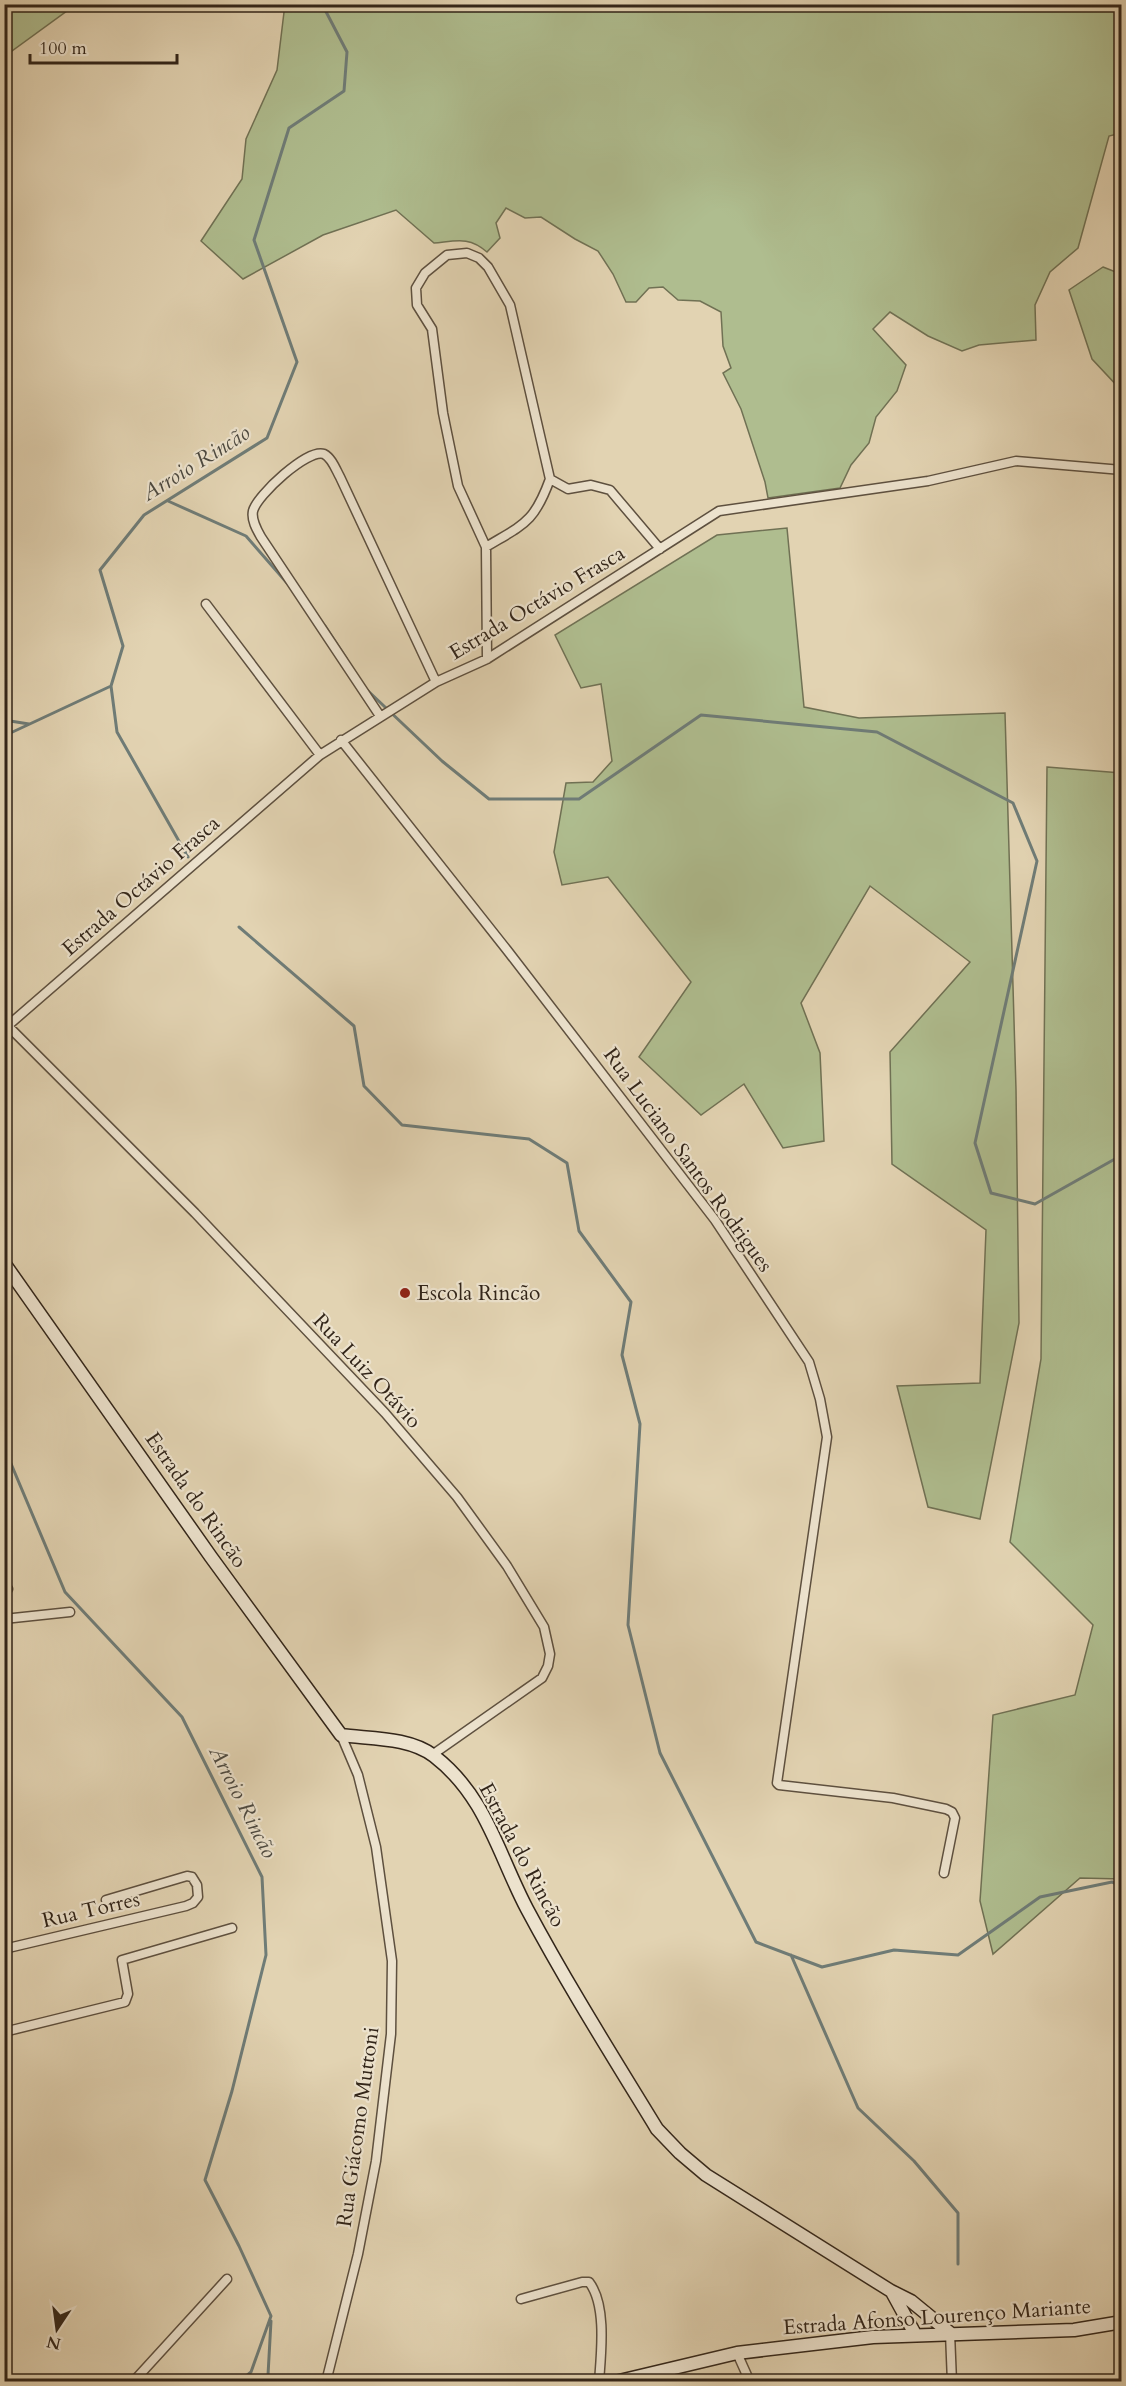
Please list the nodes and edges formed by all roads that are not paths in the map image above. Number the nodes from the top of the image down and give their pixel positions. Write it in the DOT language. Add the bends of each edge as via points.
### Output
graph roads {
  1 [pos="1122,470"];
  2 [pos="550,479"];
  3 [pos="486,547"];
  4 [pos="660,549"];
  5 [pos="206,604"];
  6 [pos="488,659"];
  7 [pos="436,682"];
  8 [pos="380,716"];
  9 [pos="341,740"];
  10 [pos="320,755"];
  11 [pos="6,1027"];
  12 [pos="4,1263"];
  13 [pos="70,1612"];
  14 [pos="4,1620"];
  15 [pos="341,1736"];
  16 [pos="432,1755"];
  17 [pos="944,1873"];
  18 [pos="106,1900"];
  19 [pos="232,1928"];
  20 [pos="4,1949"];
  21 [pos="4,2032"];
  22 [pos="227,2279"];
  23 [pos="891,2291"];
  24 [pos="521,2299"];
  25 [pos="919,2308"];
  26 [pos="1122,2322"];
  27 [pos="950,2333"];
  28 [pos="915,2334"];
  29 [pos="892,2336"];
  30 [pos="737,2353"];
  31 [pos="133,2382"];
  32 [pos="326,2382"];
  33 [pos="599,2382"];
  34 [pos="615,2382"];
  35 [pos="750,2382"];
  36 [pos="952,2382"];
  1 -- 4 [label="street, Estrada Octávio Frasca" via="1016,461 928,481 719,511"];
  2 -- 3 [label="street" via="541,504 526,523"];
  2 -- 3 [label="street" via="510,305 479,258 447,255 420,281 416,288 417,305 432,329 458,486"];
  2 -- 4 [label="street" via="568,489 591,485 610,490"];
  3 -- 6 [label="street"];
  4 -- 6 [label="street, Estrada Octávio Frasca"];
  5 -- 10 [label="street"];
  6 -- 7 [label="street, Estrada Octávio Frasca"];
  7 -- 8 [label="street, Estrada Octávio Frasca"];
  7 -- 8 [label="street" via="340,477 325,455 309,456 266,490 253,517 261,537"];
  8 -- 9 [label="street, Estrada Octávio Frasca"];
  9 -- 10 [label="street, Estrada Octávio Frasca"];
  9 -- 17 [label="street, Rua Luciano Santos Rodrigues" via="715,1220 808,1362 827,1437 777,1783 893,1798 952,1812 955,1818"];
  10 -- 11 [label="street, Estrada Octávio Frasca"];
  11 -- 16 [label="street, Rua Luiz Otávio" via="195,1213 385,1413 457,1497 507,1566 544,1627 550,1654 542,1678"];
  12 -- 15 [label="street, Estrada do Rincão"];
  13 -- 14 [label="street"];
  15 -- 16 [label="street, Estrada do Rincão" via="400,1742"];
  15 -- 32 [label="street, Rua Giácomo Muttoni" via="358,1775 376,1847 392,1961 391,2034 376,2162"];
  16 -- 23 [label="street, Estrada do Rincão" via="458,1777 479,1806 527,1908 657,2129 706,2175"];
  18 -- 20 [label="street, Rua Torres" via="187,1876 197,1885 198,1897 186,1906"];
  19 -- 21 [label="street" via="122,1960 128,1994 125,2002"];
  22 -- 31 [label="street"];
  23 -- 25 [label="street, Estrada do Rincão"];
  23 -- 28 [label="street, Estrada do Rincão"];
  23 -- 29 [label="street" via="900,2320"];
  24 -- 33 [label="street" via="589,2282 603,2330"];
  25 -- 27 [label="street, Estrada do Rincão"];
  25 -- 28 [label="street"];
  26 -- 27 [label="street, Estrada Afonso Lourenço Mariante" via="1074,2330"];
  27 -- 28 [label="street, Estrada Afonso Lourenço Mariante"];
  27 -- 36 [label="street"];
  28 -- 29 [label="street, Estrada Afonso Lourenço Mariante"];
  29 -- 30 [label="street, Estrada Afonso Lourenço Mariante"];
  30 -- 34 [label="street, Estrada Afonso Lourenço Mariante"];
  30 -- 35 [label="street"];
}
